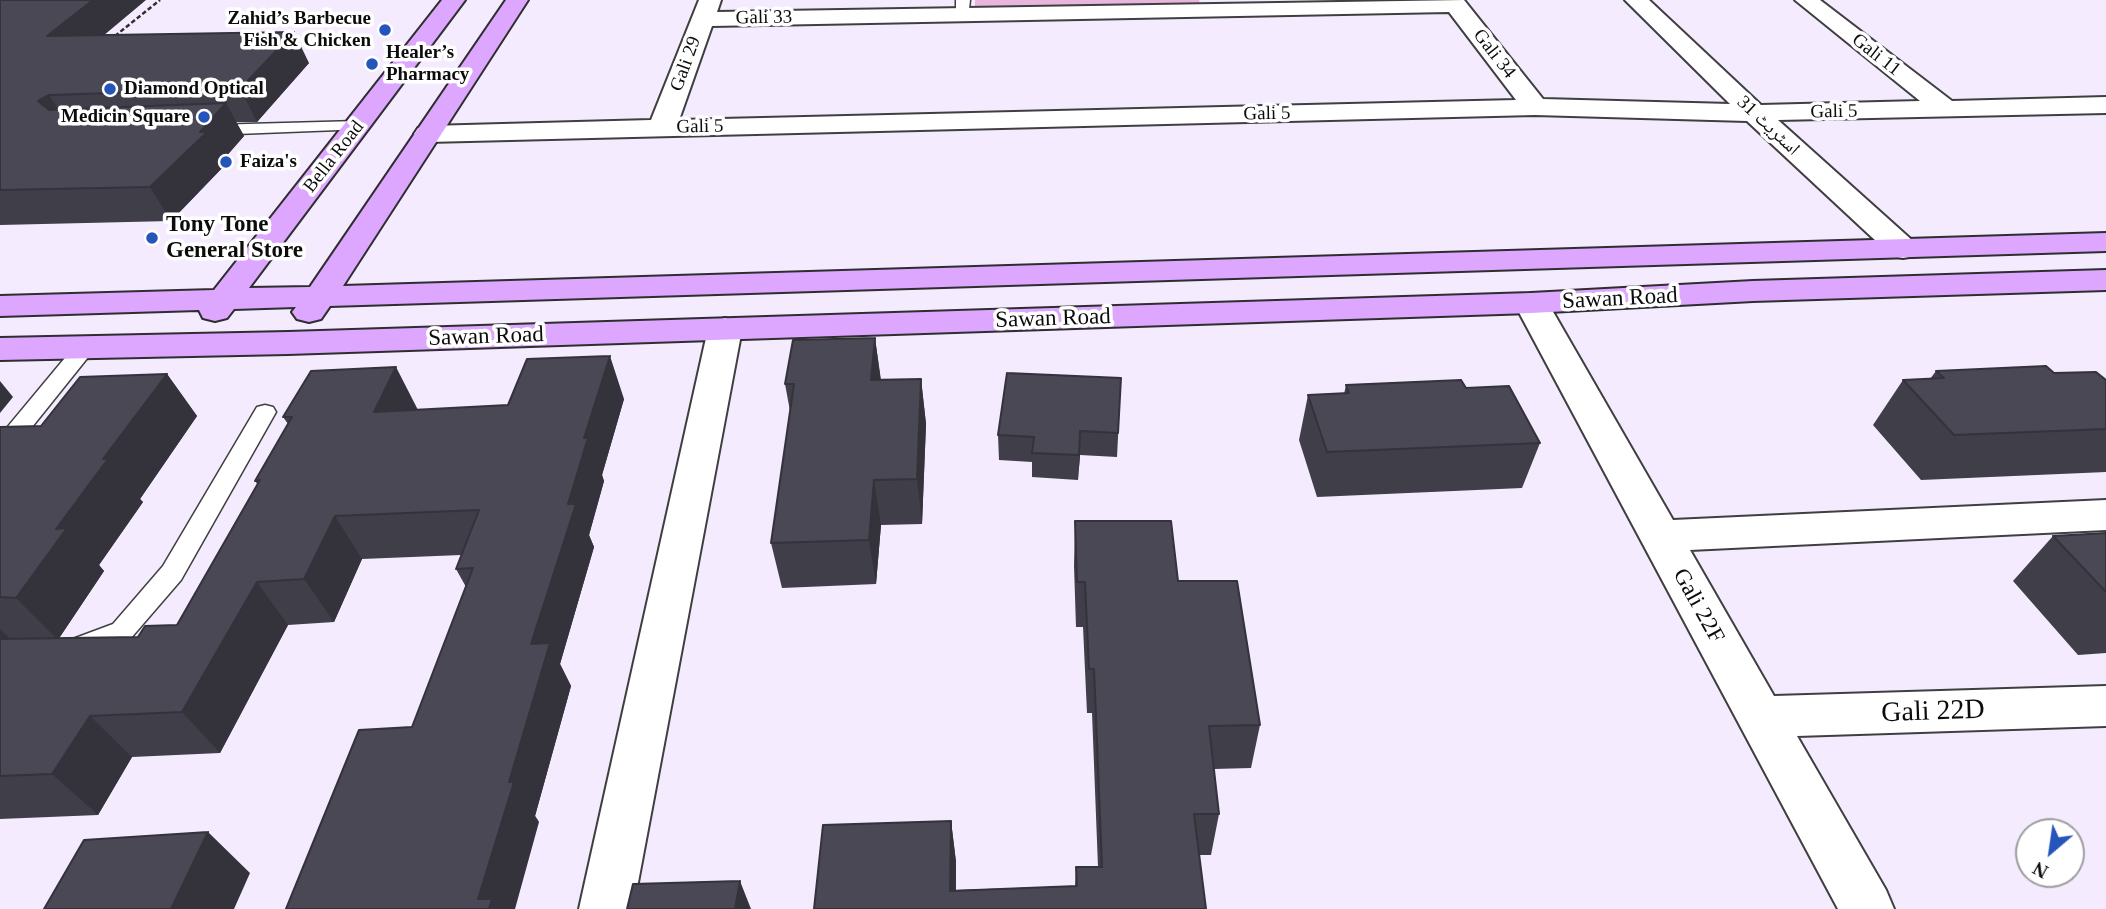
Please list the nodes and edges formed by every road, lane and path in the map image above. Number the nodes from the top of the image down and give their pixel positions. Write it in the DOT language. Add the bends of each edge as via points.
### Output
graph roads {
  1 [pos="160,0"];
  2 [pos="454,0"];
  3 [pos="517,0"];
  4 [pos="1636,0"];
  5 [pos="1806,0"];
  6 [pos="1454,2"];
  7 [pos="1214,5"];
  8 [pos="963,8"];
  9 [pos="706,9"];
  10 [pos="108,42"];
  11 [pos="2106,105"];
  12 [pos="1535,107"];
  13 [pos="1946,109"];
  14 [pos="1754,113"];
  15 [pos="358,126"];
  16 [pos="662,128"];
  17 [pos="194,131"];
  18 [pos="428,134"];
  19 [pos="2106,242"];
  20 [pos="1903,249"];
  21 [pos="2106,280"];
  22 [pos="320,295"];
  23 [pos="225,298"];
  24 [pos="1531,303"];
  25 [pos="0,306"];
  26 [pos="725,329"];
  27 [pos="288,343"];
  28 [pos="86,346"];
  29 [pos="188,346"];
  30 [pos="0,349"];
  31 [pos="265,412"];
  32 [pos="0,451"];
  33 [pos="2106,515"];
  34 [pos="1659,536"];
  35 [pos="51,654"];
  36 [pos="2106,706"];
  37 [pos="1760,717"];
  38 [pos="607,909"];
  39 [pos="1867,909"];
  1 -- 10 [label="path"];
  2 -- 15 [label="main road, Bella Road"];
  3 -- 18 [label="main road"];
  4 -- 14 [label="street, اسٹریٹ 31"];
  5 -- 13 [label="street, Gali 11"];
  6 -- 7 [label="street, Gali 33"];
  6 -- 12 [label="street, Gali 34"];
  7 -- 8 [label="street, Gali 33"];
  8 -- 9 [label="street, Gali 33"];
  9 -- 16 [label="street, Gali 29"];
  11 -- 13 [label="street, Gali 5"];
  12 -- 14 [label="street, Gali 5"];
  12 -- 16 [label="street, Gali 5"];
  13 -- 14 [label="street, Gali 5"];
  14 -- 20 [label="street, اسٹریٹ 31"];
  15 -- 17 [label="lane"];
  15 -- 23 [label="main road, Bella Road"];
  16 -- 18 [label="street, Gali 5"];
  18 -- 22 [label="main road"];
  19 -- 20 [label="main road, Sawan Road"];
  20 -- 22 [label="main road, Sawan Road"];
  21 -- 24 [label="main road, Sawan Road"];
  22 -- 23 [label="main road, Sawan Road"];
  22 -- 27 [label="main road"];
  23 -- 25 [label="main road, Sawan Road"];
  23 -- 29 [label="main road, Bella Road"];
  24 -- 26 [label="main road, Sawan Road"];
  24 -- 34 [label="street, Gali 22F"];
  26 -- 27 [label="main road, Sawan Road"];
  26 -- 38 [label="street"];
  27 -- 29 [label="main road, Sawan Road"];
  28 -- 29 [label="main road, Sawan Road"];
  28 -- 30 [label="main road, Sawan Road"];
  28 -- 32 [label="lane"];
  31 -- 35 [label="lane" via="172,573 122,631 64,654"];
  33 -- 34 [label="street"];
  34 -- 37 [label="street, Gali 22F"];
  36 -- 37 [label="street, Gali 22D"];
  37 -- 39 [label="street, Gali 22F"];
}
